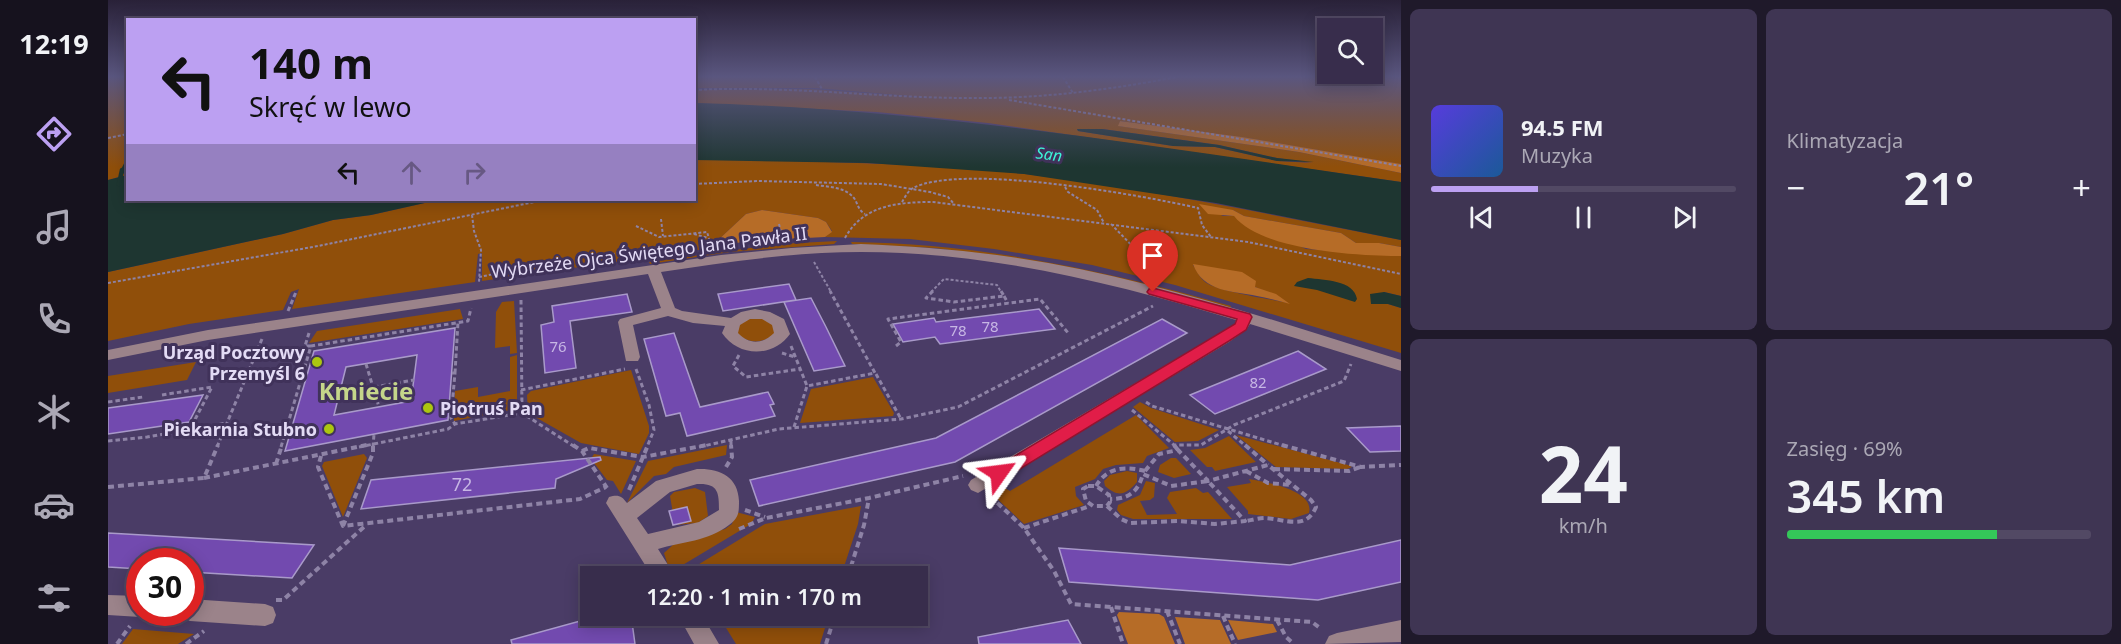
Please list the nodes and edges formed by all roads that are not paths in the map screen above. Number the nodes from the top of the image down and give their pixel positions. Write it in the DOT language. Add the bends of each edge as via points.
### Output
graph roads {
  1 [pos="653,269"];
  2 [pos="669,311"];
  3 [pos="1245,317"];
  4 [pos="733,323"];
  5 [pos="108,356"];
  6 [pos="632,357"];
  7 [pos="1401,366"];
  8 [pos="978,485"];
  9 [pos="644,545"];
  10 [pos="658,566"];
  11 [pos="108,605"];
  12 [pos="268,607"];
  13 [pos="204,609"];
  14 [pos="126,611"];
  15 [pos="696,626"];
  16 [pos="1401,631"];
  17 [pos="707,644"];
  18 [pos="1337,644"];
  1 -- 2 [label="street"];
  1 -- 3 [label="street, Wybrzeże Ojca Świętego Jana Pawła II" via="787,252 861,248 916,251 1083,275"];
  1 -- 5 [label="street, Wybrzeże Ojca Świętego Jana Pawła II" via="208,335"];
  2 -- 4 [label="street" via="692,319"];
  2 -- 6 [label="street" via="625,322"];
  3 -- 7 [label="street, Wybrzeże Ojca Świętego Jana Pawła II"];
  3 -- 8 [label="street" via="1241,327"];
  4 -- 4 [label="street" via="730,333 744,345 767,346 782,334 779,322 765,315 746,315"];
  9 -- 9 [label="street" via="722,522 731,505 729,490 719,479 703,476 682,479 659,489 637,509 615,502"];
  9 -- 10 [label="street"];
  11 -- 14 [label="street"];
  12 -- 13 [label="street"];
  15 -- 17 [label="street"];
  16 -- 18 [label="street"];
}
